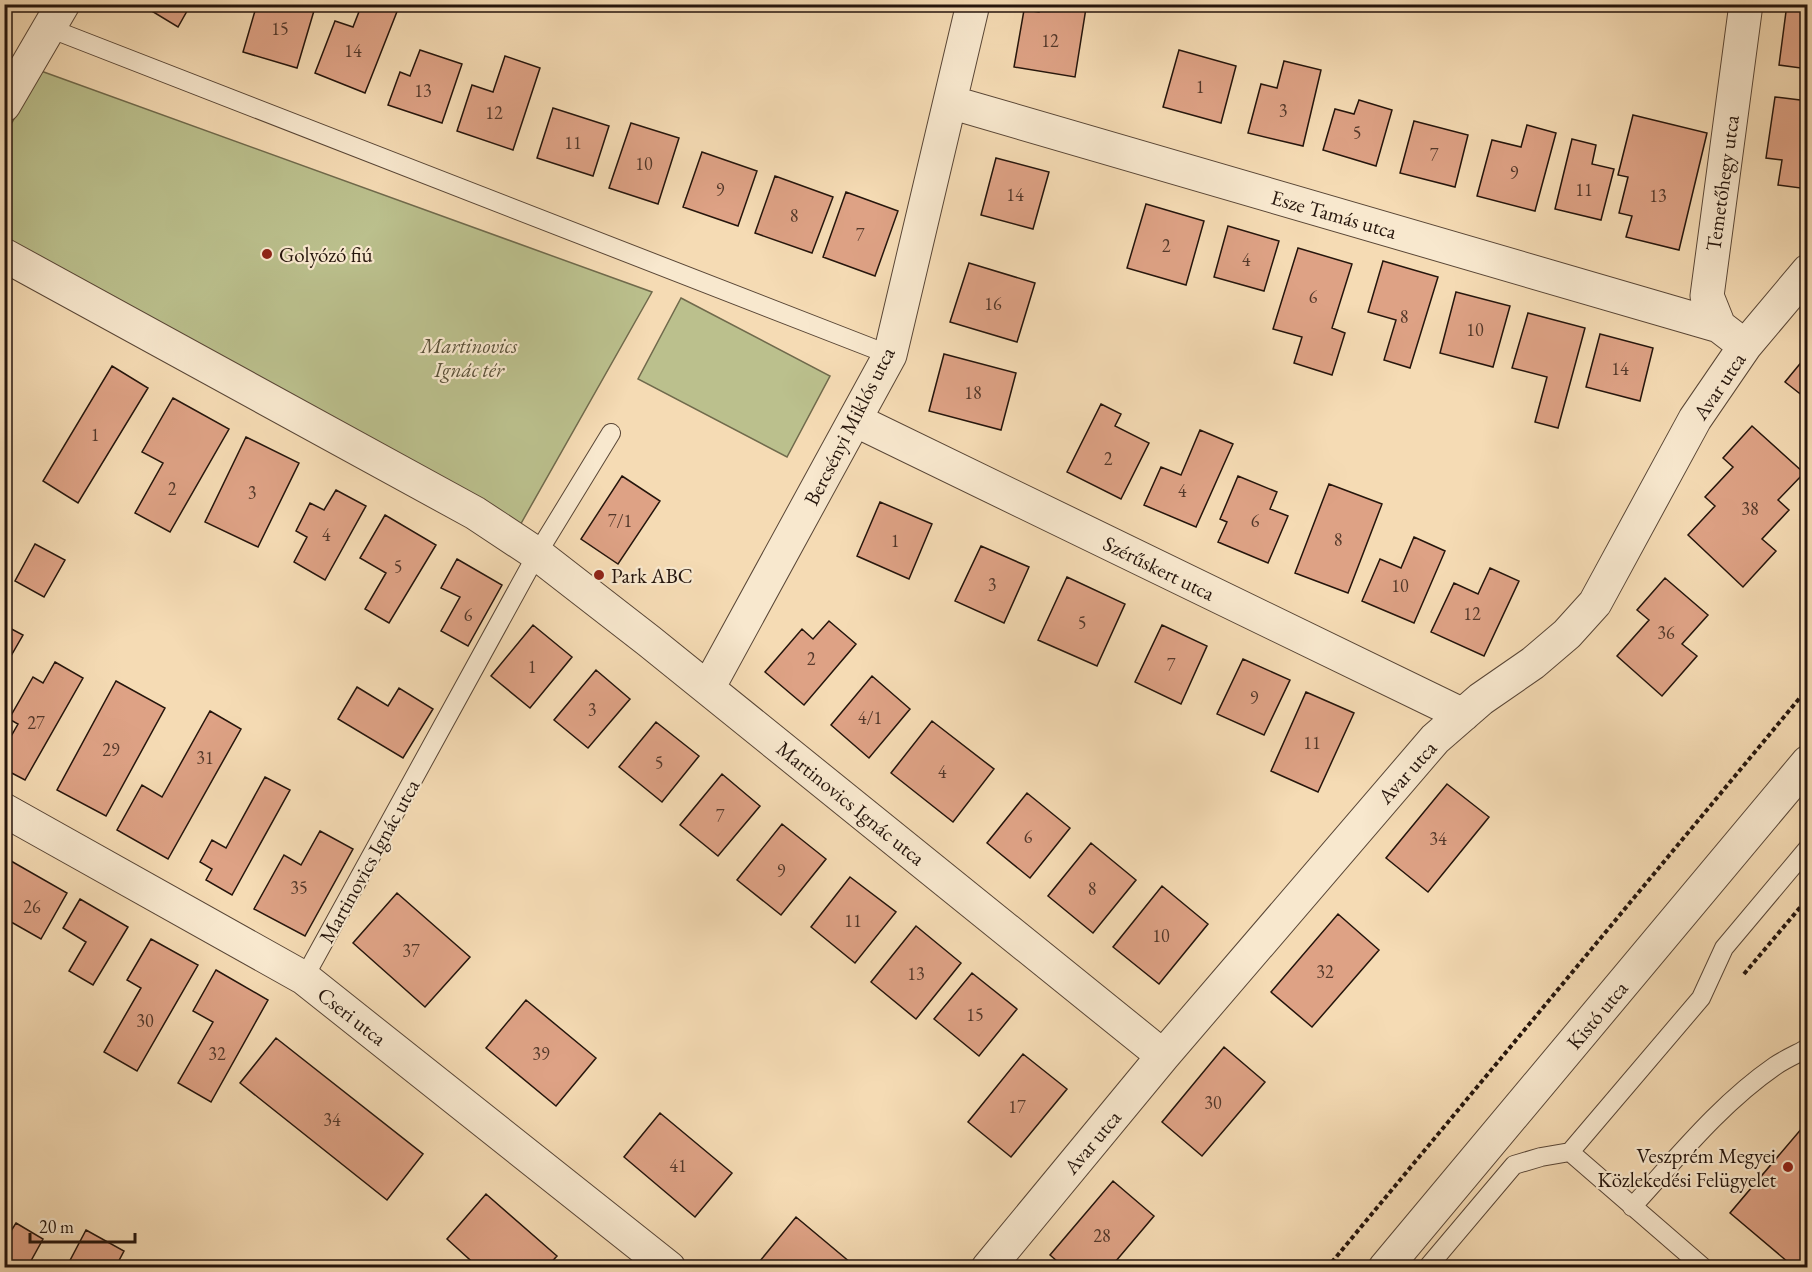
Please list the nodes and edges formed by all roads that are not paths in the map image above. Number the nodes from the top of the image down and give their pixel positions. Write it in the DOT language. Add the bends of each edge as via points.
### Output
graph roads {
  1 [pos="973,4"];
  2 [pos="1746,4"];
  3 [pos="56,16"];
  4 [pos="950,102"];
  5 [pos="4,105"];
  6 [pos="4,255"];
  7 [pos="1808,271"];
  8 [pos="1719,326"];
  9 [pos="1746,346"];
  10 [pos="890,355"];
  11 [pos="855,420"];
  12 [pos="611,433"];
  13 [pos="537,554"];
  14 [pos="708,688"];
  15 [pos="1463,715"];
  16 [pos="1808,762"];
  17 [pos="4,810"];
  18 [pos="1808,848"];
  19 [pos="304,978"];
  20 [pos="1808,1048"];
  21 [pos="1163,1056"];
  22 [pos="1570,1152"];
  23 [pos="1632,1207"];
  24 [pos="669,1268"];
  25 [pos="988,1268"];
  26 [pos="1385,1268"];
  27 [pos="1427,1268"];
  28 [pos="1704,1268"];
  1 -- 4 [label="street, Bercsényi Miklós utca"];
  2 -- 8 [label="street, Temetőhegy utca" via="1707,296"];
  3 -- 5 [label="street"];
  3 -- 10 [label="lane"];
  4 -- 8 [label="street, Esze Tamás utca"];
  4 -- 10 [label="street, Bercsényi Miklós utca"];
  6 -- 13 [label="street" via="475,513"];
  7 -- 9 [label="street, Avar utca"];
  8 -- 9 [label="street"];
  9 -- 15 [label="street, Avar utca" via="1695,419 1595,603 1533,663"];
  10 -- 11 [label="street, Bercsényi Miklós utca"];
  11 -- 14 [label="street, Bercsényi Miklós utca"];
  11 -- 15 [label="street, Szérűskert utca"];
  12 -- 13 [label="lane, Martinovics Ignác utca"];
  13 -- 14 [label="street, Martinovics Ignác utca"];
  13 -- 19 [label="lane, Martinovics Ignác utca"];
  14 -- 21 [label="street, Martinovics Ignác utca"];
  15 -- 21 [label="street, Avar utca" via="1403,776"];
  16 -- 26 [label="street, Kistó utca"];
  17 -- 19 [label="street, Cseri utca"];
  18 -- 22 [label="lane" via="1724,948 1701,998"];
  19 -- 24 [label="street, Cseri utca"];
  20 -- 23 [label="lane" via="1776,1065 1745,1089"];
  21 -- 25 [label="street, Avar utca"];
  22 -- 23 [label="lane"];
  22 -- 27 [label="lane" via="1514,1165"];
  23 -- 28 [label="lane"];
}
